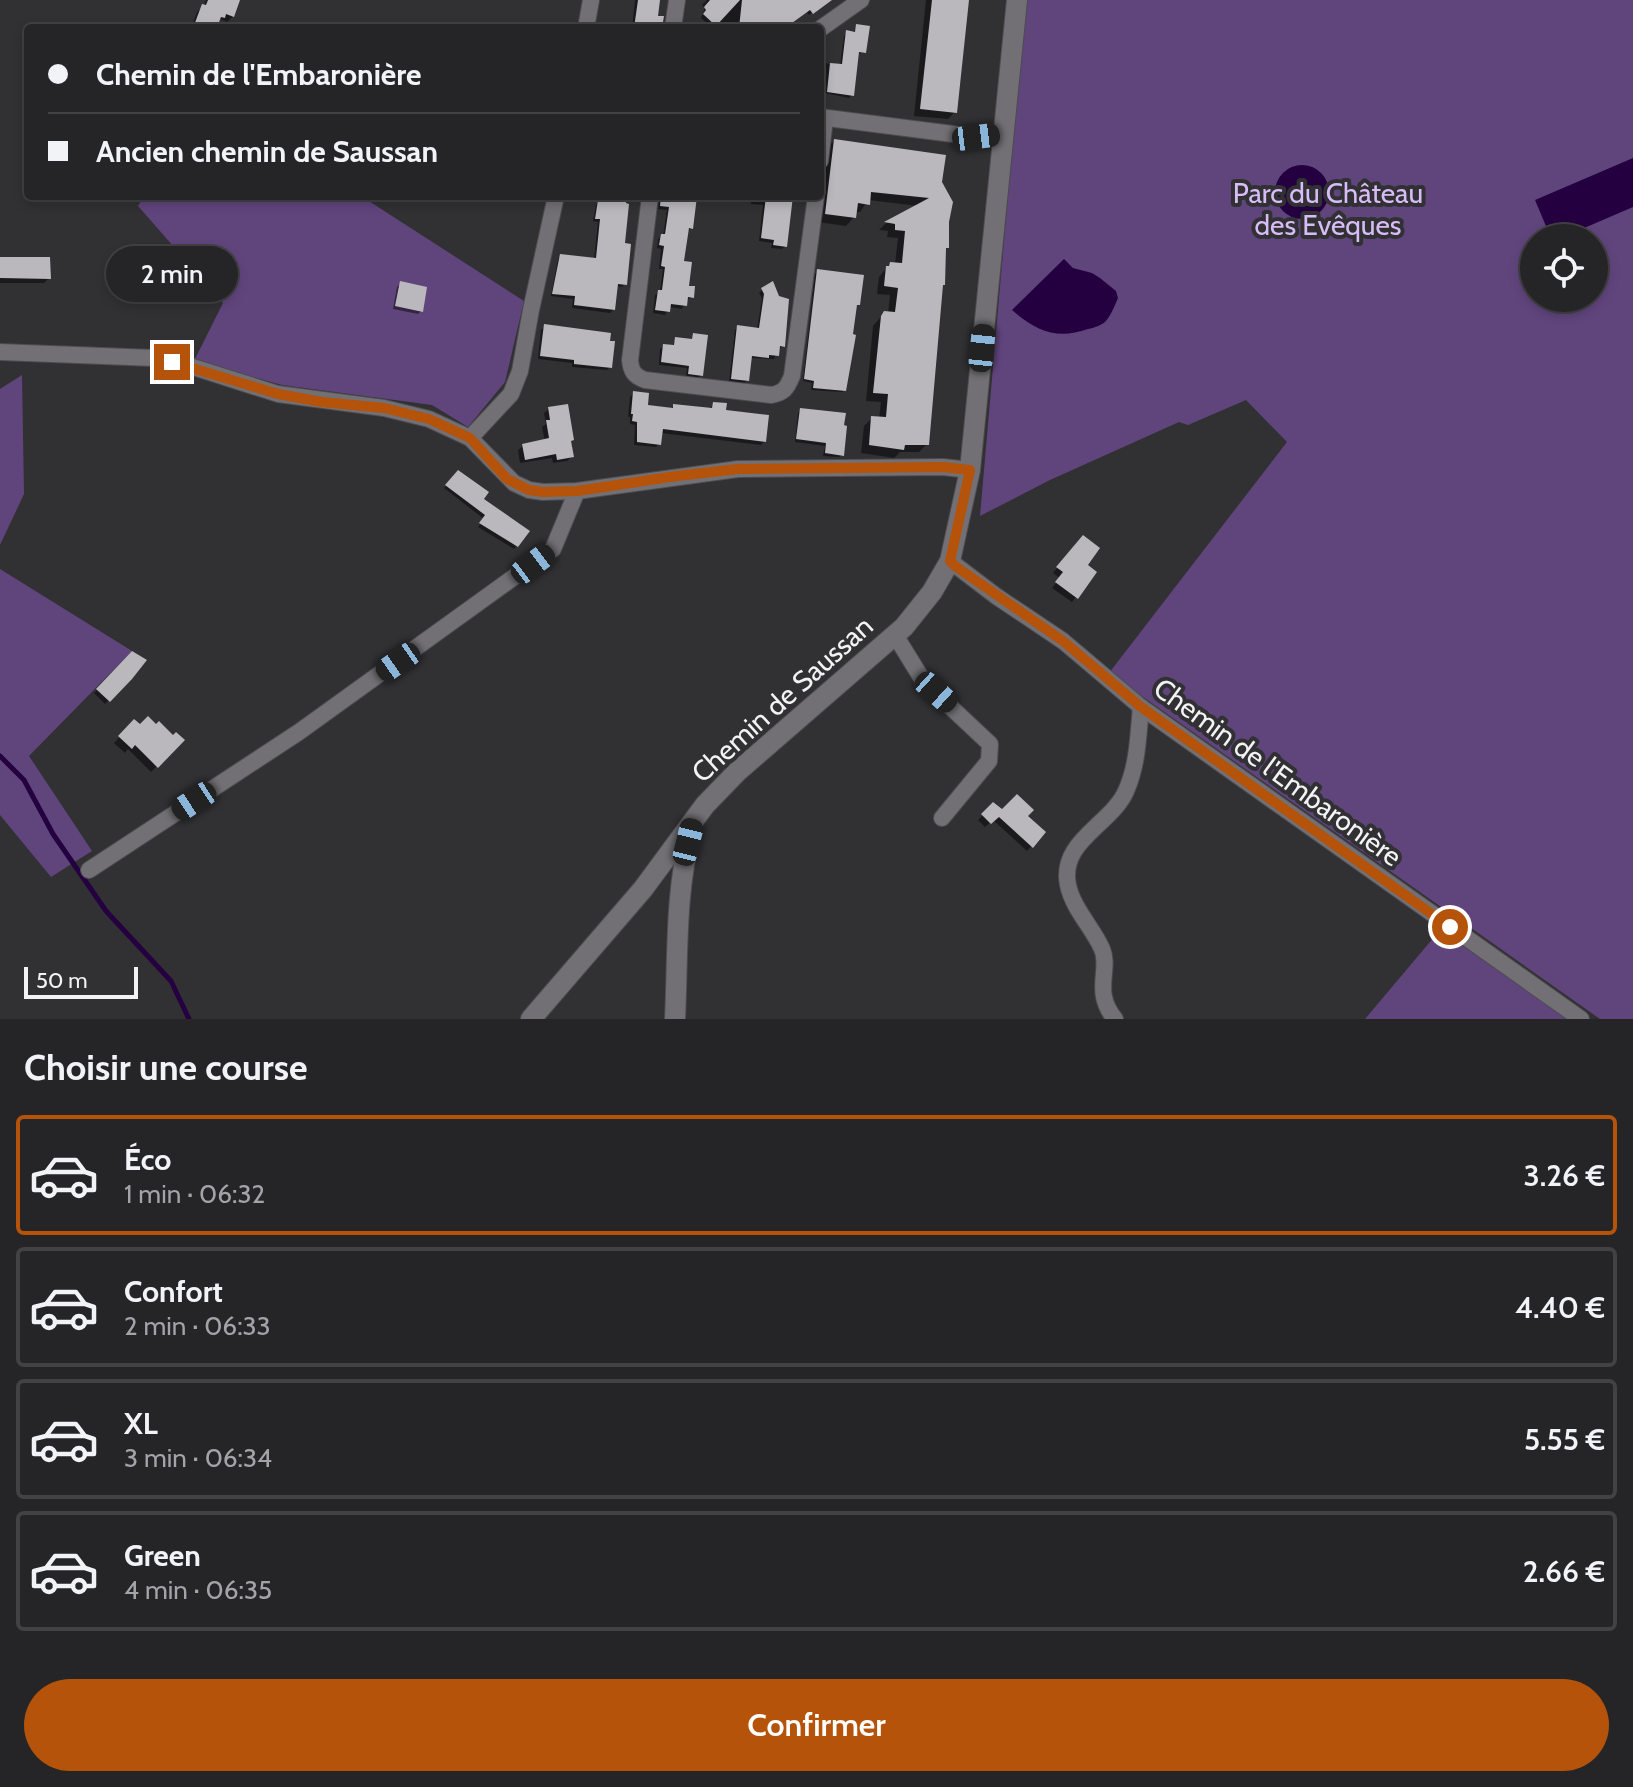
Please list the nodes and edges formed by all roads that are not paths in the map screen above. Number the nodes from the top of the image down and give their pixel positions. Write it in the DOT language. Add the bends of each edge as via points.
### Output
graph roads {
  1 [pos="591,0"];
  2 [pos="677,0"];
  3 [pos="861,0"];
  4 [pos="1017,0"];
  5 [pos="587,24"];
  6 [pos="674,24"];
  7 [pos="824,26"];
  8 [pos="824,118"];
  9 [pos="1003,134"];
  10 [pos="555,200"];
  11 [pos="650,200"];
  12 [pos="816,200"];
  13 [pos="0,352"];
  14 [pos="470,438"];
  15 [pos="970,470"];
  16 [pos="577,491"];
  17 [pos="952,554"];
  18 [pos="895,635"];
  19 [pos="1141,707"];
  20 [pos="942,818"];
  21 [pos="692,825"];
  22 [pos="89,870"];
  23 [pos="681,887"];
  24 [pos="643,889"];
  25 [pos="531,1019"];
  26 [pos="675,1019"];
  27 [pos="1115,1019"];
  28 [pos="1581,1019"];
  1 -- 5 [label="street"];
  2 -- 6 [label="street"];
  3 -- 7 [label="street"];
  4 -- 9 [label="street, Chemin de Saussan"];
  8 -- 9 [label="street" via="976,137"];
  9 -- 15 [label="street, Chemin de Saussan"];
  10 -- 14 [label="street" via="520,371 511,394"];
  11 -- 12 [label="street" via="631,369 645,380 771,395 788,388"];
  13 -- 14 [label="street" via="154,358 278,394 414,415"];
  14 -- 16 [label="street" via="514,483 543,492"];
  15 -- 16 [label="street" via="738,469"];
  15 -- 17 [label="street, Chemin de Saussan"];
  16 -- 22 [label="street" via="553,549 299,732"];
  17 -- 18 [label="street, Chemin de Saussan" via="932,592"];
  17 -- 19 [label="street, Chemin de l'Embaronière" via="996,596 1063,641"];
  18 -- 20 [label="street" via="924,682 992,749 989,761"];
  18 -- 21 [label="street, Chemin de Saussan" via="737,772"];
  19 -- 27 [label="street" via="1136,761 1125,793 1110,815 1082,839 1066,871 1074,902 1104,953 1102,986"];
  19 -- 28 [label="street, Chemin de l'Embaronière"];
  21 -- 23 [label="street"];
  21 -- 24 [label="street, Chemin de Saussan"];
  23 -- 24 [label="street"];
  23 -- 26 [label="street"];
  24 -- 25 [label="street, Chemin de Saussan"];
}
